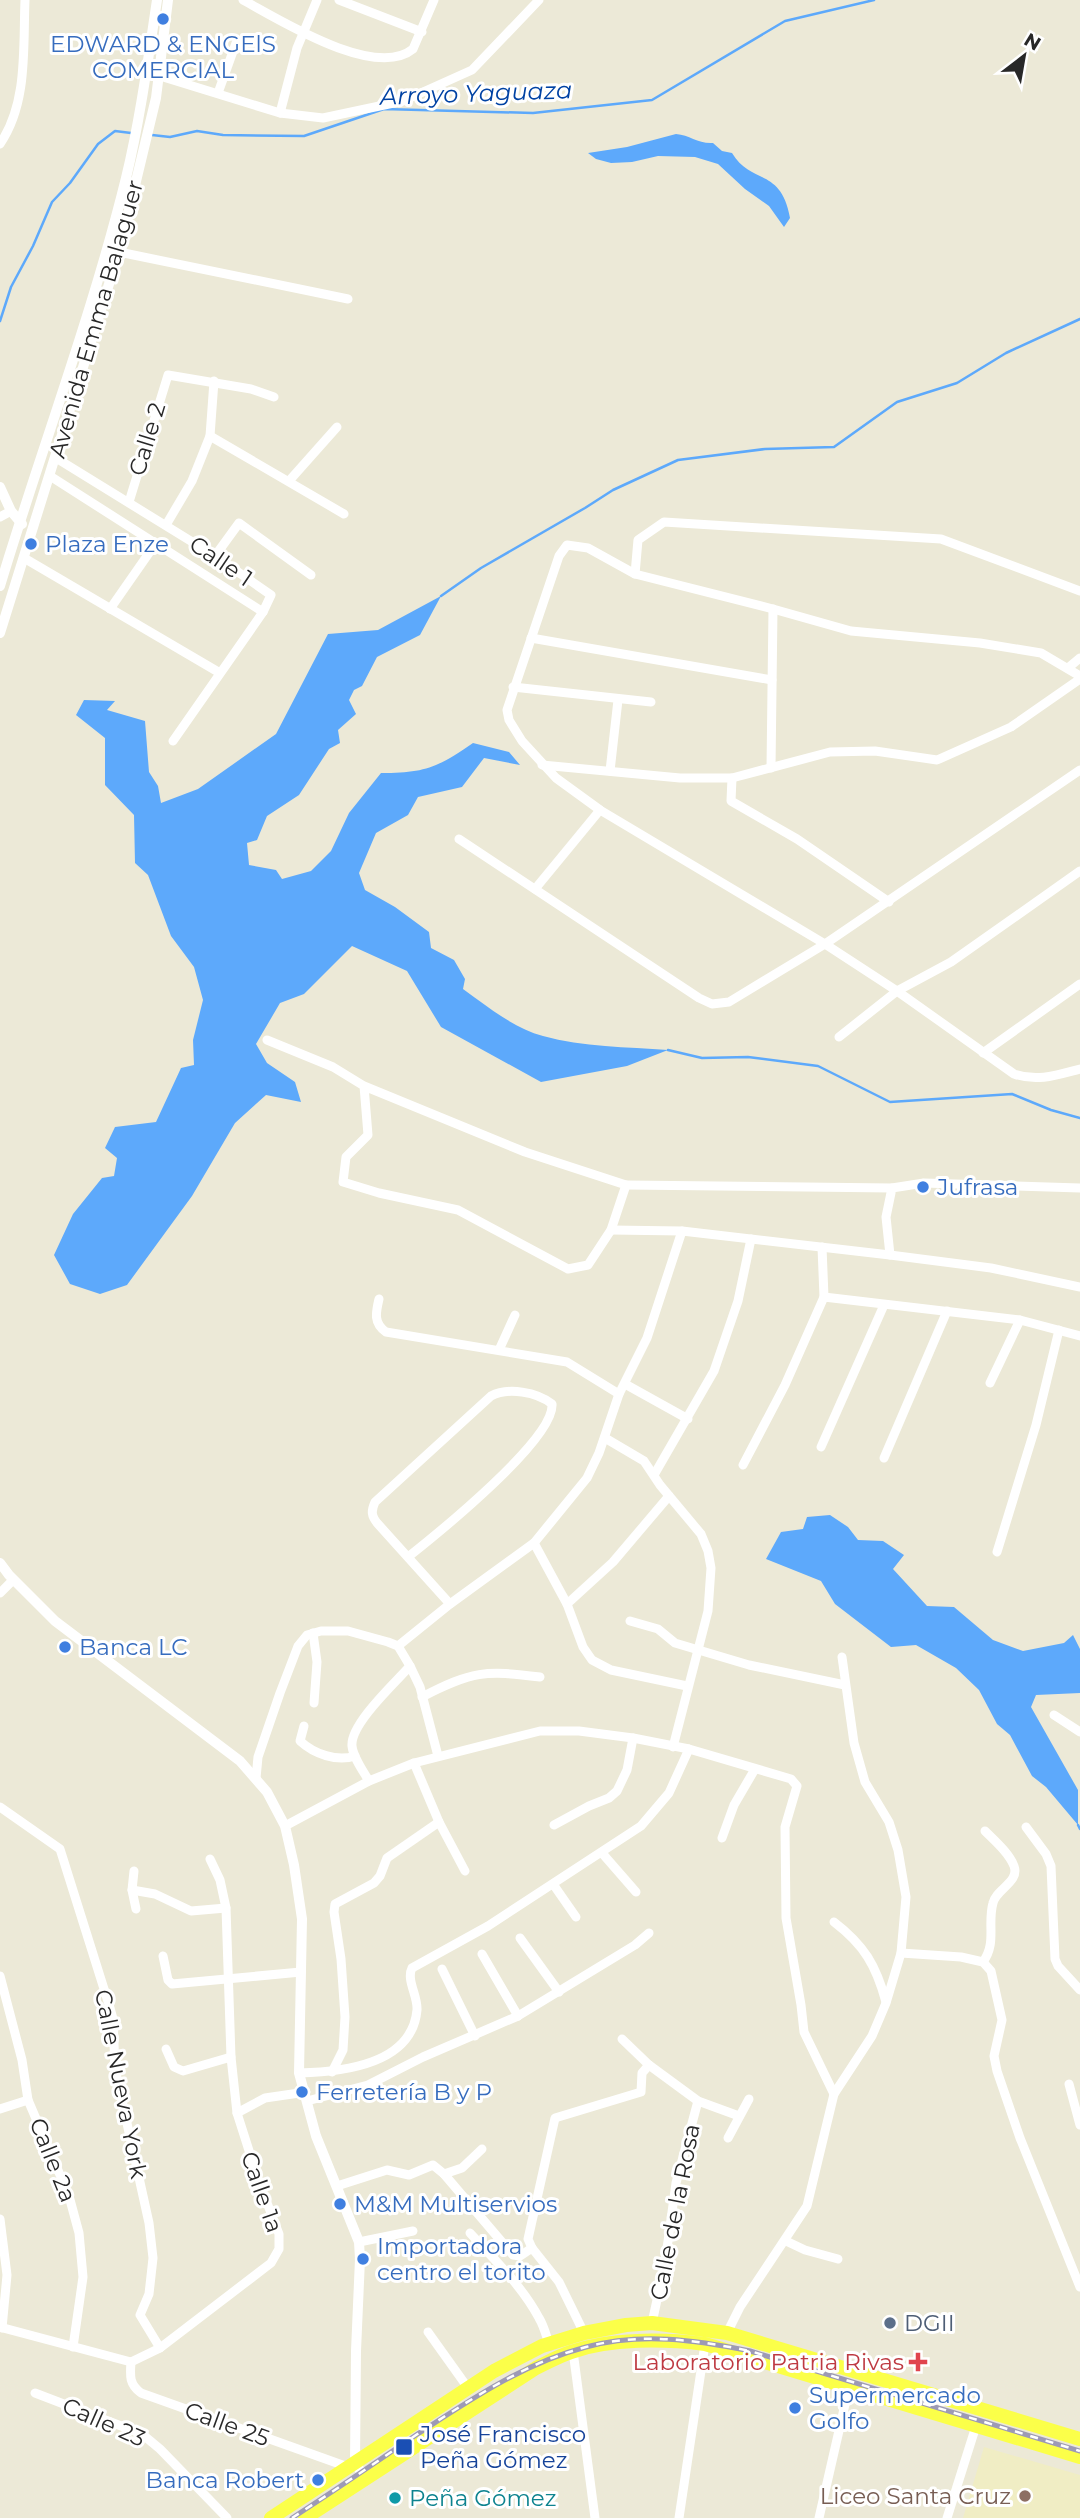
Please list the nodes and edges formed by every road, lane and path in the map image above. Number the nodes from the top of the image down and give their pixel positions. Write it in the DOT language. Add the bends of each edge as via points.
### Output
graph roads {
  1 [pos="25,0"];
  2 [pos="157,0"];
  3 [pos="168,0"];
  4 [pos="243,0"];
  5 [pos="317,0"];
  6 [pos="339,0"];
  7 [pos="434,0"];
  8 [pos="540,0"];
  9 [pos="304,32"];
  10 [pos="422,32"];
  11 [pos="236,43"];
  12 [pos="160,76"];
  13 [pos="218,93"];
  14 [pos="280,113"];
  15 [pos="0,144"];
  16 [pos="119,252"];
  17 [pos="348,299"];
  18 [pos="91,302"];
  19 [pos="103,305"];
  20 [pos="214,381"];
  21 [pos="274,397"];
  22 [pos="337,427"];
  23 [pos="210,436"];
  24 [pos="56,458"];
  25 [pos="50,476"];
  26 [pos="289,481"];
  27 [pos="0,487"];
  28 [pos="129,502"];
  29 [pos="11,510"];
  30 [pos="344,514"];
  31 [pos="0,517"];
  32 [pos="19,522"];
  33 [pos="166,525"];
  34 [pos="32,532"];
  35 [pos="156,543"];
  36 [pos="215,556"];
  37 [pos="24,558"];
  38 [pos="635,574"];
  39 [pos="312,575"];
  40 [pos="0,586"];
  41 [pos="1080,591"];
  42 [pos="110,609"];
  43 [pos="773,609"];
  44 [pos="263,612"];
  45 [pos="0,633"];
  46 [pos="531,638"];
  47 [pos="1080,658"];
  48 [pos="1068,668"];
  49 [pos="220,673"];
  50 [pos="1080,677"];
  51 [pos="772,680"];
  52 [pos="513,687"];
  53 [pos="618,700"];
  54 [pos="651,702"];
  55 [pos="173,741"];
  56 [pos="541,765"];
  57 [pos="771,768"];
  58 [pos="1080,770"];
  59 [pos="610,771"];
  60 [pos="732,778"];
  61 [pos="600,810"];
  62 [pos="459,839"];
  63 [pos="1080,871"];
  64 [pos="535,889"];
  65 [pos="889,902"];
  66 [pos="825,944"];
  67 [pos="1080,984"];
  68 [pos="897,991"];
  69 [pos="839,1037"];
  70 [pos="267,1040"];
  71 [pos="983,1053"];
  72 [pos="1080,1069"];
  73 [pos="364,1086"];
  74 [pos="626,1185"];
  75 [pos="892,1188"];
  76 [pos="1080,1188"];
  77 [pos="611,1230"];
  78 [pos="682,1231"];
  79 [pos="751,1239"];
  80 [pos="822,1247"];
  81 [pos="890,1255"];
  82 [pos="1080,1287"];
  83 [pos="824,1297"];
  84 [pos="379,1299"];
  85 [pos="884,1305"];
  86 [pos="947,1311"];
  87 [pos="514,1315"];
  88 [pos="1020,1320"];
  89 [pos="1059,1330"];
  90 [pos="1080,1336"];
  91 [pos="499,1350"];
  92 [pos="990,1383"];
  93 [pos="625,1384"];
  94 [pos="619,1394"];
  95 [pos="688,1419"];
  96 [pos="605,1438"];
  97 [pos="821,1447"];
  98 [pos="884,1458"];
  99 [pos="743,1465"];
  100 [pos="654,1475"];
  101 [pos="668,1496"];
  102 [pos="534,1543"];
  103 [pos="997,1552"];
  104 [pos="408,1557"];
  105 [pos="0,1563"];
  106 [pos="7,1578"];
  107 [pos="0,1593"];
  108 [pos="450,1604"];
  109 [pos="567,1604"];
  110 [pos="630,1621"];
  111 [pos="313,1633"];
  112 [pos="398,1646"];
  113 [pos="698,1648"];
  114 [pos="842,1657"];
  115 [pos="410,1666"];
  116 [pos="540,1677"];
  117 [pos="845,1685"];
  118 [pos="687,1686"];
  119 [pos="422,1697"];
  120 [pos="314,1703"];
  121 [pos="1054,1715"];
  122 [pos="304,1726"];
  123 [pos="1080,1732"];
  124 [pos="632,1738"];
  125 [pos="673,1747"];
  126 [pos="689,1749"];
  127 [pos="355,1756"];
  128 [pos="438,1756"];
  129 [pos="414,1763"];
  130 [pos="755,1769"];
  131 [pos="256,1777"];
  132 [pos="369,1781"];
  133 [pos="0,1807"];
  134 [pos="439,1822"];
  135 [pos="554,1825"];
  136 [pos="285,1826"];
  137 [pos="1026,1827"];
  138 [pos="985,1831"];
  139 [pos="722,1839"];
  140 [pos="602,1853"];
  141 [pos="210,1859"];
  142 [pos="134,1871"];
  143 [pos="465,1871"];
  144 [pos="553,1884"];
  145 [pos="132,1890"];
  146 [pos="636,1892"];
  147 [pos="226,1908"];
  148 [pos="136,1909"];
  149 [pos="576,1917"];
  150 [pos="834,1922"];
  151 [pos="649,1933"];
  152 [pos="520,1938"];
  153 [pos="482,1954"];
  154 [pos="901,1954"];
  155 [pos="163,1956"];
  156 [pos="983,1962"];
  157 [pos="442,1969"];
  158 [pos="301,1972"];
  159 [pos="0,1976"];
  160 [pos="229,1979"];
  161 [pos="1080,1990"];
  162 [pos="559,1992"];
  163 [pos="886,2003"];
  164 [pos="518,2017"];
  165 [pos="475,2036"];
  166 [pos="622,2039"];
  167 [pos="166,2049"];
  168 [pos="231,2057"];
  169 [pos="649,2065"];
  170 [pos="332,2072"];
  171 [pos="299,2073"];
  172 [pos="1069,2084"];
  173 [pos="834,2094"];
  174 [pos="307,2096"];
  175 [pos="749,2099"];
  176 [pos="28,2100"];
  177 [pos="698,2101"];
  178 [pos="0,2109"];
  179 [pos="237,2113"];
  180 [pos="739,2116"];
  181 [pos="1080,2125"];
  182 [pos="728,2138"];
  183 [pos="482,2149"];
  184 [pos="443,2174"];
  185 [pos="337,2186"];
  186 [pos="0,2219"];
  187 [pos="413,2231"];
  188 [pos="470,2233"];
  189 [pos="786,2241"];
  190 [pos="359,2242"];
  191 [pos="532,2248"];
  192 [pos="838,2259"];
  193 [pos="1080,2287"];
  194 [pos="652,2323"];
  195 [pos="1,2327"];
  196 [pos="428,2332"];
  197 [pos="583,2333"];
  198 [pos="727,2333"];
  199 [pos="549,2344"];
  200 [pos="705,2344"];
  201 [pos="73,2347"];
  202 [pos="160,2348"];
  203 [pos="573,2351"];
  204 [pos="131,2362"];
  205 [pos="849,2387"];
  206 [pos="468,2388"];
  207 [pos="35,2393"];
  208 [pos="976,2426"];
  209 [pos="1080,2439"];
  210 [pos="1080,2458"];
  211 [pos="351,2465"];
  212 [pos="366,2479"];
  213 [pos="227,2518"];
  214 [pos="271,2518"];
  215 [pos="305,2518"];
  216 [pos="595,2518"];
  217 [pos="679,2518"];
  218 [pos="819,2518"];
  219 [pos="947,2518"];
  1 -- 15 [label="street" via="20,100"];
  2 -- 18 [label="street, Avenida Emma Balaguer" via="144,94"];
  3 -- 12 [label="street, Avenida Emma Balaguer"];
  4 -- 9 [label="street"];
  5 -- 9 [label="street"];
  6 -- 10 [label="street"];
  7 -- 10 [label="street"];
  8 -- 14 [label="street" via="472,70 403,101 323,118"];
  9 -- 10 [label="street" via="362,55 386,58 408,53"];
  9 -- 14 [label="street"];
  11 -- 13 [label="street"];
  12 -- 13 [label="street"];
  12 -- 16 [label="street, Avenida Emma Balaguer"];
  13 -- 14 [label="street"];
  16 -- 17 [label="street"];
  16 -- 19 [label="street, Avenida Emma Balaguer"];
  18 -- 19 [label="street"];
  18 -- 32 [label="street, Avenida Emma Balaguer"];
  19 -- 24 [label="street, Avenida Emma Balaguer"];
  20 -- 21 [label="street"];
  20 -- 23 [label="street"];
  20 -- 28 [label="street, Calle 2" via="171,373 166,377"];
  22 -- 26 [label="street"];
  23 -- 26 [label="street"];
  23 -- 33 [label="street" via="192,481"];
  24 -- 25 [label="street, Avenida Emma Balaguer"];
  24 -- 28 [label="street, Calle 1"];
  25 -- 34 [label="street, Avenida Emma Balaguer"];
  25 -- 35 [label="street"];
  26 -- 30 [label="street"];
  27 -- 29 [label="street"];
  28 -- 33 [label="street, Calle 1"];
  29 -- 31 [label="street"];
  29 -- 32 [label="street"];
  32 -- 34 [label="street"];
  32 -- 40 [label="street, Avenida Emma Balaguer"];
  33 -- 36 [label="street, Calle 1"];
  34 -- 37 [label="street, Avenida Emma Balaguer"];
  35 -- 42 [label="street"];
  35 -- 44 [label="street"];
  36 -- 39 [label="street" via="239,523"];
  36 -- 44 [label="street, Calle 1" via="271,595"];
  37 -- 42 [label="street"];
  37 -- 45 [label="street, Avenida Emma Balaguer"];
  38 -- 41 [label="street" via="638,540 664,522 942,539"];
  38 -- 43 [label="street"];
  38 -- 46 [label="street" via="588,548 567,545"];
  42 -- 49 [label="street"];
  43 -- 48 [label="street" via="851,631 1041,653"];
  43 -- 51 [label="street"];
  44 -- 49 [label="street, Calle 1"];
  46 -- 51 [label="street"];
  46 -- 52 [label="street"];
  47 -- 48 [label="street"];
  48 -- 50 [label="street"];
  49 -- 55 [label="street, Calle 1"];
  50 -- 57 [label="street" via="1011,727 937,760 874,751 830,752"];
  51 -- 57 [label="street"];
  52 -- 53 [label="street"];
  52 -- 56 [label="street" via="509,720"];
  53 -- 54 [label="street"];
  53 -- 59 [label="street"];
  56 -- 59 [label="street"];
  56 -- 61 [label="street"];
  57 -- 60 [label="street"];
  58 -- 65 [label="street"];
  59 -- 60 [label="street"];
  60 -- 65 [label="street" via="731,800"];
  61 -- 64 [label="street"];
  61 -- 66 [label="street"];
  62 -- 64 [label="street"];
  63 -- 68 [label="street" via="951,962"];
  64 -- 66 [label="street" via="712,1004 729,1002"];
  65 -- 66 [label="street"];
  66 -- 68 [label="street"];
  67 -- 71 [label="street"];
  68 -- 69 [label="street"];
  68 -- 71 [label="street"];
  70 -- 73 [label="street" via="333,1067"];
  71 -- 72 [label="street" via="1028,1079"];
  73 -- 74 [label="street" via="525,1152"];
  73 -- 77 [label="street" via="368,1135 346,1157 343,1182 458,1210 568,1269 588,1265"];
  74 -- 75 [label="street"];
  74 -- 77 [label="street"];
  75 -- 76 [label="street" via="924,1183"];
  75 -- 81 [label="street" via="886,1217"];
  77 -- 78 [label="street"];
  78 -- 79 [label="street"];
  78 -- 93 [label="street" via="647,1338"];
  79 -- 80 [label="street"];
  79 -- 95 [label="street" via="738,1301 714,1371"];
  80 -- 81 [label="street"];
  80 -- 83 [label="street"];
  81 -- 82 [label="street" via="991,1268"];
  83 -- 85 [label="street"];
  83 -- 99 [label="street"];
  84 -- 91 [label="street" via="377,1322 386,1332"];
  85 -- 86 [label="street"];
  85 -- 97 [label="street"];
  86 -- 88 [label="street"];
  86 -- 98 [label="street"];
  87 -- 91 [label="street"];
  88 -- 89 [label="street"];
  88 -- 92 [label="street"];
  89 -- 90 [label="street"];
  89 -- 103 [label="street" via="1036,1426"];
  91 -- 94 [label="street" via="567,1362"];
  93 -- 94 [label="street"];
  93 -- 95 [label="street"];
  94 -- 96 [label="street"];
  95 -- 100 [label="street"];
  96 -- 100 [label="street" via="644,1461"];
  96 -- 102 [label="street" via="587,1478"];
  100 -- 101 [label="street"];
  101 -- 109 [label="street" via="612,1562"];
  101 -- 113 [label="street" via="701,1534 708,1550 708,1611"];
  102 -- 108 [label="street"];
  102 -- 109 [label="street"];
  104 -- 104 [label="street" via="473,1505 528,1446 551,1414 549,1401 498,1392 380,1496 373,1508 374,1519"];
  104 -- 108 [label="street"];
  105 -- 106 [label="street"];
  106 -- 107 [label="street"];
  106 -- 131 [label="street" via="85,1645 235,1756"];
  108 -- 112 [label="street"];
  109 -- 118 [label="street" via="592,1660 611,1670"];
  110 -- 113 [label="street" via="658,1629 675,1643"];
  111 -- 112 [label="street" via="348,1631"];
  111 -- 120 [label="street" via="317,1662"];
  111 -- 131 [label="street" via="303,1640 292,1661 258,1757"];
  112 -- 115 [label="street"];
  113 -- 117 [label="street" via="749,1665"];
  113 -- 118 [label="street"];
  114 -- 117 [label="street"];
  115 -- 119 [label="street"];
  115 -- 127 [label="street" via="356,1730"];
  116 -- 119 [label="street" via="473,1674"];
  117 -- 154 [label="street" via="865,1782 889,1822 898,1850 906,1897"];
  118 -- 125 [label="street"];
  119 -- 128 [label="street"];
  121 -- 123 [label="street"];
  122 -- 127 [label="street" via="300,1741 305,1746 330,1757"];
  124 -- 125 [label="street"];
  124 -- 128 [label="street" via="540,1731"];
  124 -- 135 [label="street" via="627,1770 617,1791"];
  125 -- 126 [label="street"];
  126 -- 130 [label="street"];
  126 -- 140 [label="street" via="659,1808"];
  127 -- 132 [label="street"];
  128 -- 129 [label="street"];
  129 -- 132 [label="street"];
  129 -- 134 [label="street"];
  130 -- 139 [label="street" via="734,1805"];
  130 -- 173 [label="street" via="795,1781 797,1786 785,1828 786,1917 804,2032"];
  131 -- 136 [label="street"];
  132 -- 136 [label="street"];
  133 -- 202 [label="street, Calle Nueva York" via="60,1849 110,2008 115,2069 153,2258 149,2294 140,2315"];
  134 -- 143 [label="street"];
  134 -- 170 [label="street" via="387,1857 374,1883 334,1908 345,2017 343,2050"];
  136 -- 158 [label="street" via="302,1919"];
  137 -- 161 [label="street" via="1051,1866 1055,1959"];
  138 -- 156 [label="street" via="1003,1849 1015,1871 994,1899 992,1938"];
  140 -- 144 [label="street"];
  140 -- 146 [label="street"];
  141 -- 147 [label="street, Calle 1a"];
  142 -- 145 [label="street"];
  144 -- 149 [label="street"];
  144 -- 170 [label="street" via="412,1968 417,2007 406,2040 373,2061"];
  145 -- 147 [label="street" via="155,1894 191,1911"];
  145 -- 148 [label="street"];
  147 -- 160 [label="street, Calle 1a"];
  150 -- 163 [label="street" via="865,1950"];
  151 -- 162 [label="street"];
  152 -- 162 [label="street"];
  153 -- 164 [label="street"];
  154 -- 156 [label="street"];
  154 -- 163 [label="street"];
  155 -- 160 [label="street" via="172,1984"];
  156 -- 193 [label="street" via="990,1971 1002,2020 994,2056 997,2071"];
  157 -- 165 [label="street"];
  158 -- 160 [label="street"];
  158 -- 171 [label="street"];
  159 -- 176 [label="street, Calle 2a"];
  160 -- 168 [label="street, Calle 1a"];
  162 -- 164 [label="street"];
  163 -- 173 [label="street" via="872,2036"];
  164 -- 165 [label="street"];
  165 -- 174 [label="street" via="368,2085"];
  166 -- 169 [label="street"];
  167 -- 168 [label="street" via="174,2067 183,2071"];
  168 -- 179 [label="street, Calle 1a"];
  169 -- 177 [label="street"];
  169 -- 191 [label="street" via="642,2073 641,2092 555,2117 528,2236"];
  170 -- 171 [label="street"];
  171 -- 174 [label="street"];
  172 -- 181 [label="street"];
  173 -- 189 [label="street" via="807,2206"];
  174 -- 179 [label="street" via="265,2098"];
  174 -- 185 [label="street" via="316,2136"];
  175 -- 180 [label="street"];
  176 -- 178 [label="street"];
  176 -- 201 [label="street, Calle 2a" via="69,2196 79,2233 83,2277"];
  177 -- 180 [label="street"];
  177 -- 194 [label="street, Calle de la Rosa" via="676,2183"];
  179 -- 202 [label="street, Calle 1a" via="279,2234 279,2249 271,2263"];
  180 -- 182 [label="street"];
  183 -- 184 [label="street" via="462,2168"];
  184 -- 185 [label="street" via="433,2165 409,2175 387,2170"];
  184 -- 191 [label="street" via="513,2255"];
  185 -- 190 [label="street"];
  186 -- 195 [label="street" via="7,2275"];
  187 -- 190 [label="street"];
  188 -- 199 [label="street" via="528,2301"];
  189 -- 192 [label="street"];
  189 -- 198 [label="street"];
  190 -- 211 [label="street"];
  191 -- 197 [label="street" via="559,2282"];
  194 -- 197 [label="main road"];
  194 -- 198 [label="main road"];
  195 -- 201 [label="street"];
  196 -- 206 [label="street"];
  197 -- 199 [label="main road"];
  198 -- 209 [label="main road"];
  199 -- 206 [label="main road"];
  200 -- 203 [label="main road" via="668,2340"];
  200 -- 205 [label="main road"];
  200 -- 217 [label="street"];
  201 -- 204 [label="street"];
  202 -- 204 [label="street, Calle 1a"];
  203 -- 212 [label="main road" via="519,2377"];
  203 -- 216 [label="street"];
  204 -- 211 [label="street, Calle 25" via="133,2387 141,2393"];
  205 -- 208 [label="main road"];
  205 -- 218 [label="street"];
  206 -- 211 [label="main road"];
  207 -- 213 [label="street, Calle 23" via="142,2434"];
  208 -- 210 [label="main road"];
  208 -- 219 [label="street"];
  211 -- 212 [label="street"];
  211 -- 214 [label="main road"];
  212 -- 215 [label="main road"];
}
